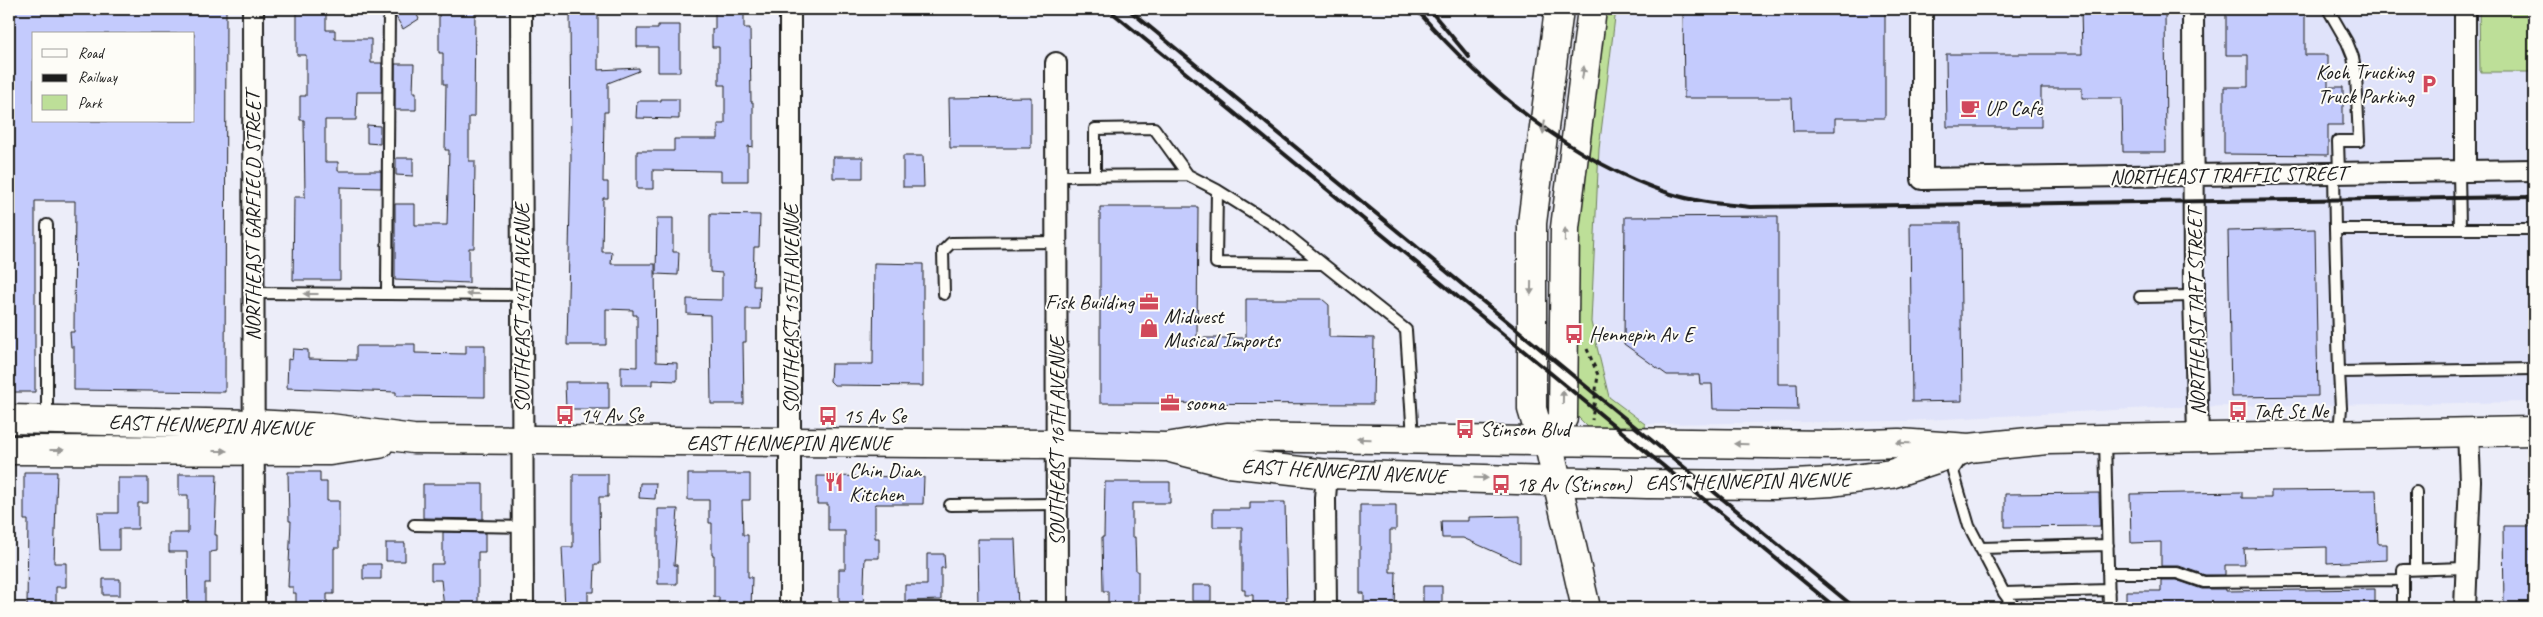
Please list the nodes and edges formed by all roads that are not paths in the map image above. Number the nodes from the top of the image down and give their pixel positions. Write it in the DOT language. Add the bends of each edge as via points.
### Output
graph roads {
  1 [pos="253,9"];
  2 [pos="388,9"];
  3 [pos="521,9"];
  4 [pos="790,9"];
  5 [pos="1559,9"];
  6 [pos="1592,9"];
  7 [pos="1922,9"];
  8 [pos="2193,9"];
  9 [pos="2328,9"];
  10 [pos="2464,9"];
  11 [pos="1056,64"];
  12 [pos="2534,170"];
  13 [pos="2462,171"];
  14 [pos="2337,173"];
  15 [pos="1188,175"];
  16 [pos="2194,175"];
  17 [pos="1057,176"];
  18 [pos="1095,176"];
  19 [pos="1217,190"];
  20 [pos="47,225"];
  21 [pos="2335,229"];
  22 [pos="2460,229"];
  23 [pos="2534,229"];
  24 [pos="1057,242"];
  25 [pos="1323,264"];
  26 [pos="254,293"];
  27 [pos="387,294"];
  28 [pos="944,294"];
  29 [pos="522,295"];
  30 [pos="2194,296"];
  31 [pos="2140,297"];
  32 [pos="2534,369"];
  33 [pos="2339,372"];
  34 [pos="9,419"];
  35 [pos="47,420"];
  36 [pos="254,424"];
  37 [pos="2534,430"];
  38 [pos="2468,432"];
  39 [pos="2339,434"];
  40 [pos="2198,436"];
  41 [pos="2105,438"];
  42 [pos="413,439"];
  43 [pos="1413,439"];
  44 [pos="523,441"];
  45 [pos="1548,441"];
  46 [pos="791,443"];
  47 [pos="1058,444"];
  48 [pos="1166,447"];
  49 [pos="1969,448"];
  50 [pos="9,450"];
  51 [pos="254,451"];
  52 [pos="1328,474"];
  53 [pos="1558,481"];
  54 [pos="2416,492"];
  55 [pos="1057,504"];
  56 [pos="950,505"];
  57 [pos="414,525"];
  58 [pos="523,527"];
  59 [pos="2108,545"];
  60 [pos="1980,548"];
  61 [pos="2465,568"];
  62 [pos="2416,569"];
  63 [pos="2108,573"];
  64 [pos="2403,580"];
  65 [pos="2109,590"];
  66 [pos="2004,593"];
  67 [pos="254,608"];
  68 [pos="523,608"];
  69 [pos="790,608"];
  70 [pos="1057,608"];
  71 [pos="1326,608"];
  72 [pos="1586,608"];
  73 [pos="2015,608"];
  74 [pos="2109,608"];
  75 [pos="2403,608"];
  76 [pos="2465,608"];
  1 -- 26 [label="street, NORTHEAST GARFIELD STREET"];
  2 -- 27 [label="lane"];
  3 -- 29 [label="street, SOUTHEAST 14TH AVENUE"];
  4 -- 46 [label="street, SOUTHEAST 15TH AVENUE"];
  5 -- 45 [label="main road, one-way" via="1532,232 1532,409 1538,429"];
  45 -- 6 [label="main road, one-way" via="1563,418 1565,228"];
  7 -- 16 [label="street, NORTHEAST TRAFFIC STREET" via="1922,179"];
  8 -- 16 [label="street, NORTHEAST TAFT STREET"];
  9 -- 14 [label="lane" via="2347,42 2356,74 2359,142 2338,142"];
  10 -- 13 [label="street"];
  11 -- 17 [label="street, SOUTHEAST 16TH AVENUE"];
  12 -- 13 [label="street, NORTHEAST TRAFFIC STREET"];
  13 -- 14 [label="street, NORTHEAST TRAFFIC STREET"];
  13 -- 22 [label="lane"];
  14 -- 16 [label="street, NORTHEAST TRAFFIC STREET"];
  14 -- 21 [label="lane"];
  15 -- 18 [label="lane"];
  15 -- 18 [label="lane" via="1154,128 1095,129"];
  15 -- 19 [label="lane"];
  16 -- 30 [label="street, NORTHEAST TAFT STREET"];
  17 -- 18 [label="lane"];
  17 -- 24 [label="street, SOUTHEAST 16TH AVENUE"];
  19 -- 25 [label="lane" via="1281,230"];
  19 -- 25 [label="lane" via="1216,263"];
  20 -- 35 [label="lane"];
  21 -- 22 [label="lane"];
  21 -- 33 [label="lane"];
  22 -- 23 [label="lane"];
  24 -- 28 [label="lane" via="951,243 943,251"];
  24 -- 47 [label="street, SOUTHEAST 16TH AVENUE"];
  25 -- 43 [label="lane" via="1406,330"];
  27 -- 26 [label="lane, one-way"];
  26 -- 36 [label="street, NORTHEAST GARFIELD STREET"];
  29 -- 27 [label="lane, one-way"];
  29 -- 44 [label="street, SOUTHEAST 14TH AVENUE"];
  30 -- 31 [label="lane"];
  30 -- 40 [label="street, NORTHEAST TAFT STREET"];
  32 -- 33 [label="lane"];
  33 -- 39 [label="lane"];
  34 -- 35 [label="main road, EAST HENNEPIN AVENUE"];
  35 -- 36 [label="main road, EAST HENNEPIN AVENUE"];
  36 -- 42 [label="main road, EAST HENNEPIN AVENUE" via="330,428"];
  36 -- 51 [label="street, NORTHEAST GARFIELD STREET"];
  37 -- 38 [label="main road, EAST HENNEPIN AVENUE"];
  38 -- 39 [label="main road, EAST HENNEPIN AVENUE"];
  38 -- 61 [label="street" via="2470,481"];
  39 -- 40 [label="main road, EAST HENNEPIN AVENUE"];
  40 -- 41 [label="main road, EAST HENNEPIN AVENUE"];
  41 -- 49 [label="main road, EAST HENNEPIN AVENUE"];
  41 -- 59 [label="lane"];
  42 -- 44 [label="main road, EAST HENNEPIN AVENUE"];
  42 -- 51 [label="main road, EAST HENNEPIN AVENUE" via="330,451"];
  43 -- 45 [label="main road, EAST HENNEPIN AVENUE"];
  43 -- 48 [label="main road, EAST HENNEPIN AVENUE, one-way" via="1227,437"];
  44 -- 46 [label="main road, EAST HENNEPIN AVENUE"];
  44 -- 58 [label="street, SOUTHEAST 14TH AVENUE"];
  49 -- 45 [label="main road, EAST HENNEPIN AVENUE, one-way" via="1899,443"];
  45 -- 53 [label="main road"];
  46 -- 47 [label="main road, EAST HENNEPIN AVENUE"];
  46 -- 69 [label="street, SOUTHEAST 15TH AVENUE"];
  47 -- 48 [label="main road, EAST HENNEPIN AVENUE"];
  47 -- 55 [label="street, SOUTHEAST 16TH AVENUE"];
  48 -- 52 [label="main road, EAST HENNEPIN AVENUE" via="1229,464"];
  49 -- 53 [label="main road, EAST HENNEPIN AVENUE" via="1891,474 1832,482"];
  49 -- 60 [label="lane" via="1954,472 1969,526"];
  50 -- 51 [label="main road, EAST HENNEPIN AVENUE, one-way"];
  51 -- 67 [label="street, NORTHEAST GARFIELD STREET"];
  52 -- 53 [label="main road, EAST HENNEPIN AVENUE, one-way"];
  52 -- 71 [label="street" via="1325,498"];
  53 -- 72 [label="main road"];
  54 -- 62 [label="lane"];
  55 -- 56 [label="lane"];
  55 -- 70 [label="street, SOUTHEAST 16TH AVENUE"];
  57 -- 58 [label="lane"];
  58 -- 68 [label="street, SOUTHEAST 14TH AVENUE"];
  59 -- 60 [label="lane"];
  59 -- 63 [label="lane"];
  60 -- 66 [label="lane"];
  61 -- 62 [label="lane"];
  61 -- 76 [label="street"];
  62 -- 64 [label="lane" via="2403,570"];
  63 -- 64 [label="lane" via="2177,573 2204,582"];
  63 -- 65 [label="lane"];
  64 -- 75 [label="lane"];
  65 -- 66 [label="lane"];
  65 -- 74 [label="lane"];
  66 -- 73 [label="lane"];
}
